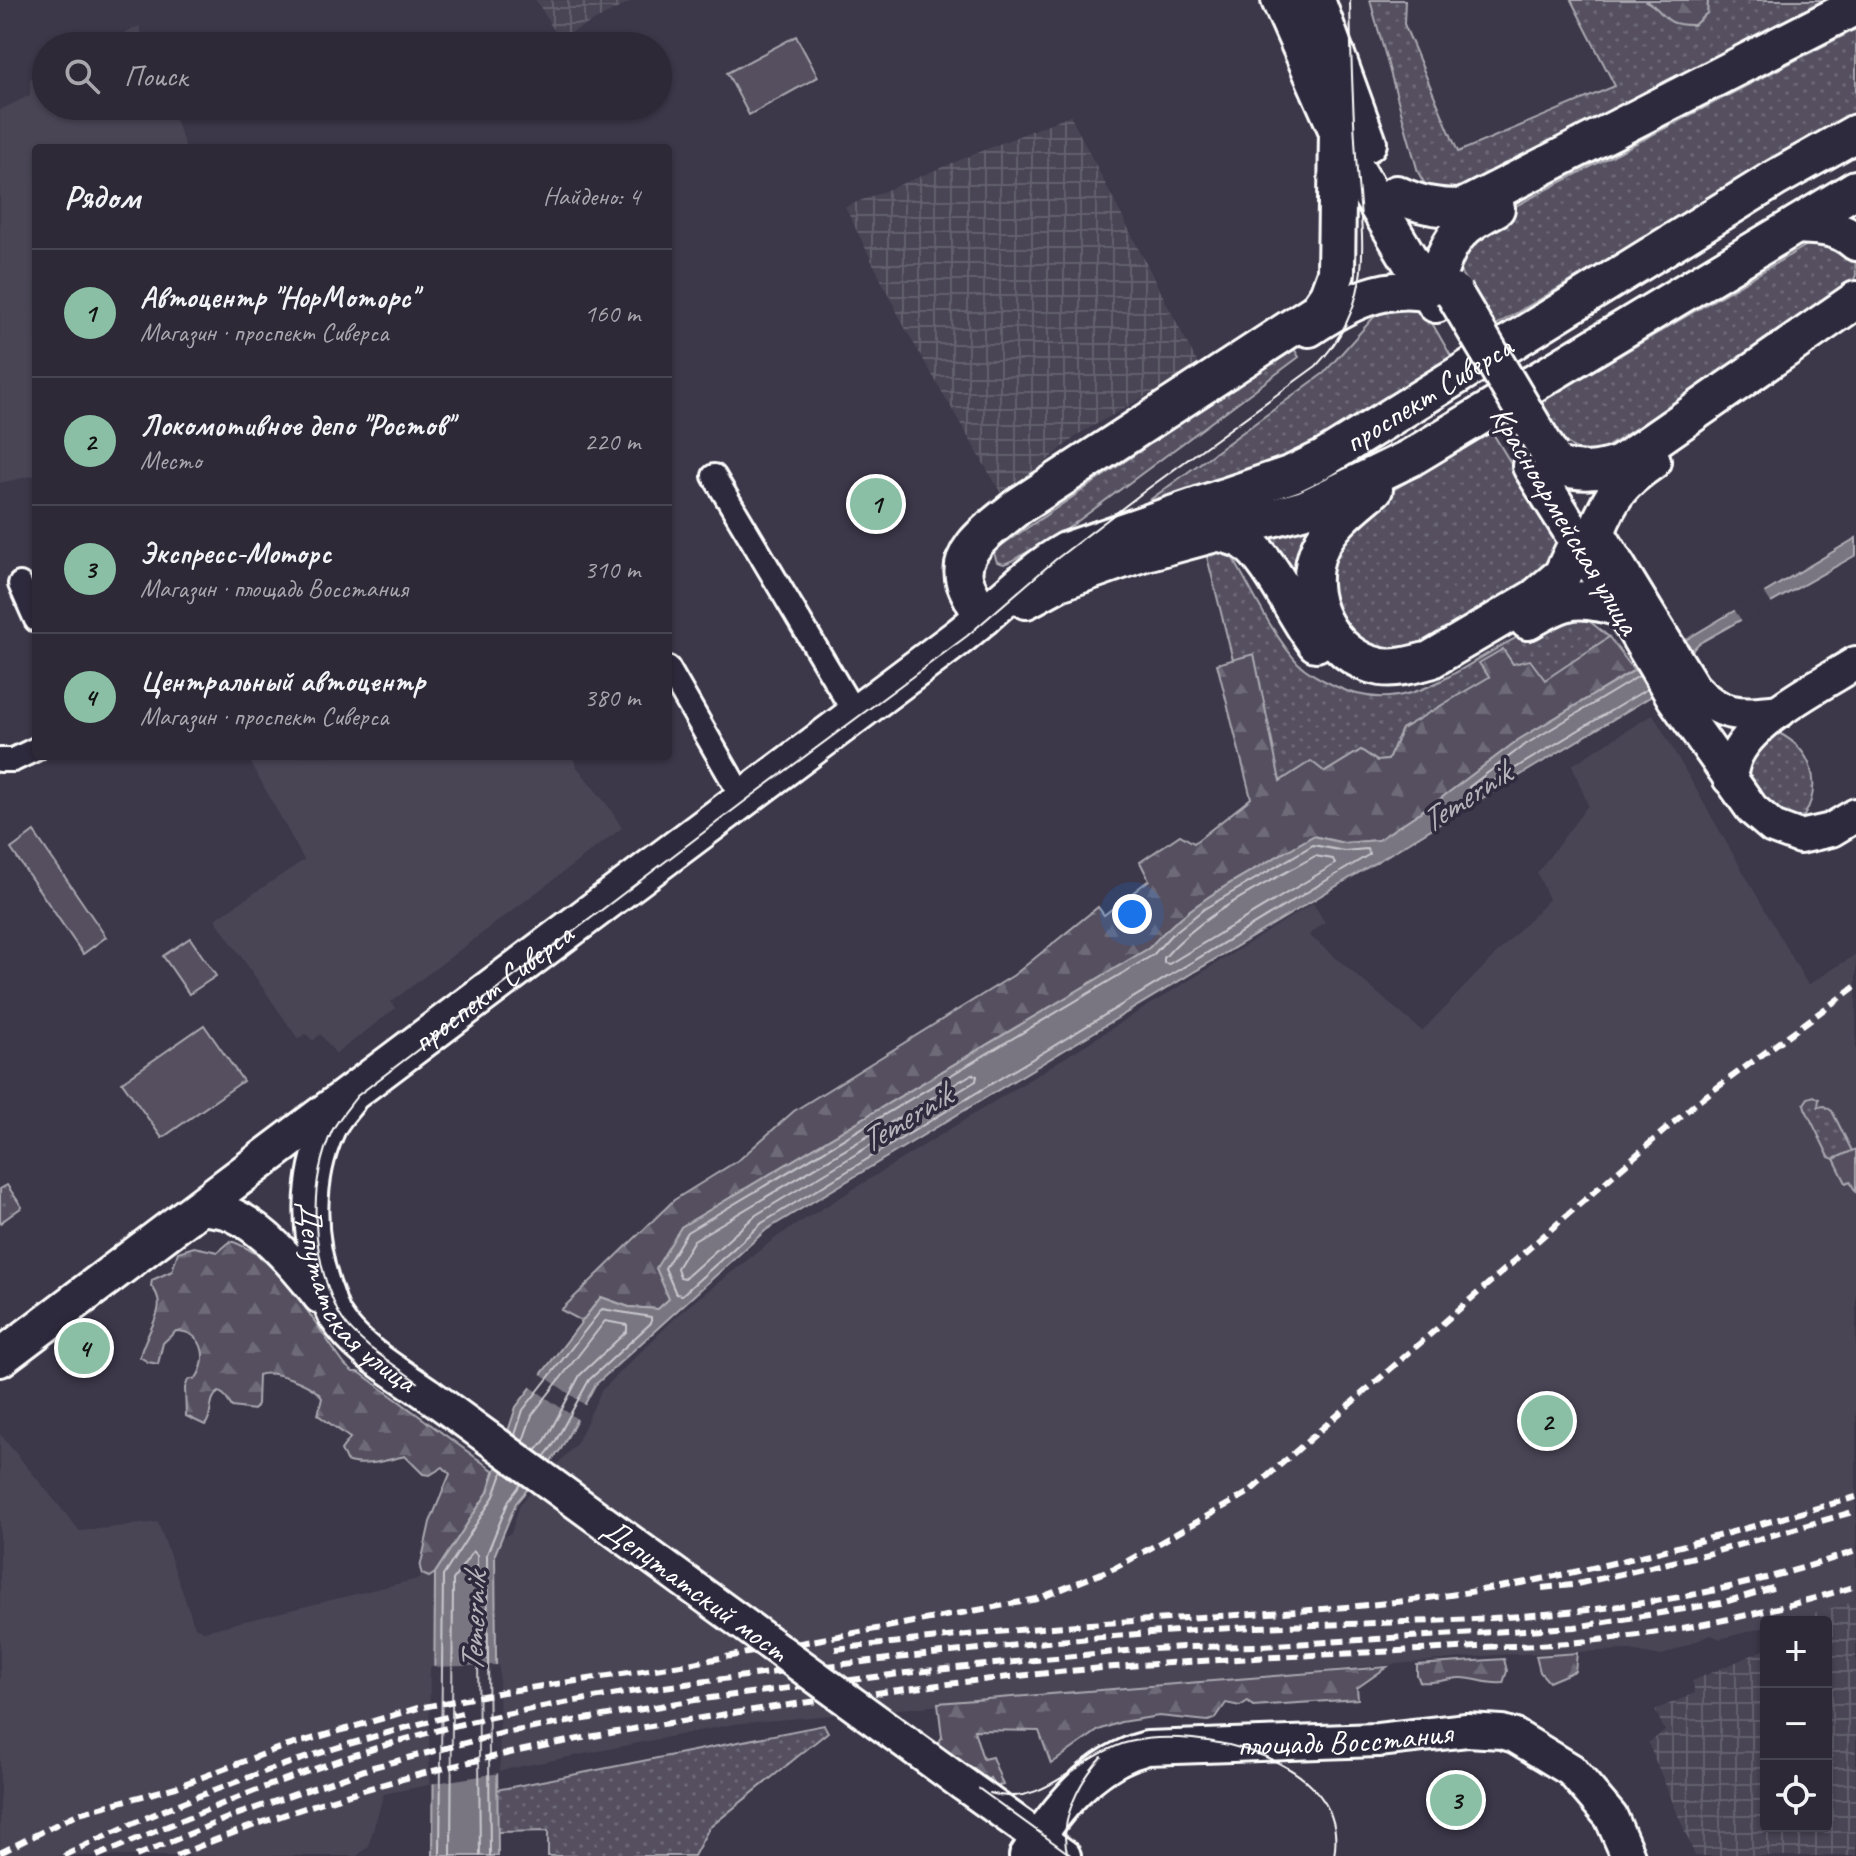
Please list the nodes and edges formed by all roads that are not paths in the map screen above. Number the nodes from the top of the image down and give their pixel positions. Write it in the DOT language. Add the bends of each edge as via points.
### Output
graph roads {
  1 [pos="1280,0"];
  2 [pos="1316,0"];
  3 [pos="1856,6"];
  4 [pos="1856,20"];
  5 [pos="1338,130"];
  6 [pos="1856,133"];
  7 [pos="1856,189"];
  8 [pos="1396,194"];
  9 [pos="1797,225"];
  10 [pos="1856,242"];
  11 [pos="1440,290"];
  12 [pos="1856,300"];
  13 [pos="1856,320"];
  14 [pos="1410,458"];
  15 [pos="1546,462"];
  16 [pos="714,476"];
  17 [pos="996,525"];
  18 [pos="1220,533"];
  19 [pos="1587,536"];
  20 [pos="20,584"];
  21 [pos="32,611"];
  22 [pos="1632,615"];
  23 [pos="983,617"];
  24 [pos="1856,663"];
  25 [pos="672,675"];
  26 [pos="1684,693"];
  27 [pos="1780,711"];
  28 [pos="855,714"];
  29 [pos="32,751"];
  30 [pos="0,760"];
  31 [pos="1729,778"];
  32 [pos="742,797"];
  33 [pos="1856,815"];
  34 [pos="354,1094"];
  35 [pos="265,1158"];
  36 [pos="312,1183"];
  37 [pos="198,1208"];
  38 [pos="334,1314"];
  39 [pos="0,1358"];
  40 [pos="429,1395"];
  41 [pos="1043,1850"];
  42 [pos="1628,1856"];
  1 -- 5 [label="main road, Красноармейская улица"];
  2 -- 8 [label="main road, Красноармейская улица" via="1372,154"];
  3 -- 8 [label="main road" via="1462,208 1428,206"];
  4 -- 11 [label="main road" via="1474,219 1447,249"];
  5 -- 11 [label="main road, Красноармейская улица" via="1352,163"];
  5 -- 17 [label="main road" via="1336,273 1317,311 1113,442"];
  6 -- 23 [label="main road, проспект Сиверса" via="1323,459 1066,551"];
  7 -- 9 [label="main road, проспект Сиверса"];
  8 -- 11 [label="main road, Красноармейская улица"];
  9 -- 10 [label="main road" via="1826,226"];
  9 -- 14 [label="main road, проспект Сиверса"];
  11 -- 15 [label="main road, Красноармейская улица"];
  11 -- 17 [label="main road" via="1386,291 1343,307 1022,514"];
  12 -- 15 [label="main road" via="1620,464 1584,472"];
  13 -- 19 [label="main road" via="1630,476"];
  14 -- 18 [label="main road, проспект Сиверса" via="1305,509"];
  14 -- 19 [label="main road" via="1341,517 1320,548 1313,598 1320,617 1353,656 1381,667 1430,660 1535,598 1562,575"];
  15 -- 19 [label="main road, Красноармейская улица"];
  16 -- 28 [label="street"];
  17 -- 23 [label="main road" via="975,543 965,562 966,586"];
  18 -- 22 [label="main road" via="1256,551 1327,656 1377,680 1441,672 1570,600 1590,599"];
  18 -- 23 [label="main road, проспект Сиверса" via="1088,571"];
  19 -- 22 [label="main road, Красноармейская улица"];
  20 -- 21 [label="street"];
  22 -- 26 [label="street, Красноармейская улица"];
  23 -- 28 [label="main road, проспект Сиверса"];
  24 -- 27 [label="street"];
  25 -- 32 [label="street"];
  26 -- 27 [label="street" via="1727,713"];
  26 -- 31 [label="street, Красноармейская улица"];
  27 -- 31 [label="street" via="1737,753"];
  28 -- 32 [label="main road, проспект Сиверса"];
  29 -- 30 [label="street"];
  31 -- 33 [label="street, Красноармейская улица" via="1773,827 1800,837 1831,830"];
  32 -- 34 [label="main road, проспект Сиверса"];
  34 -- 35 [label="main road, проспект Сиверса"];
  34 -- 36 [label="street, Депутатская улица" via="329,1127"];
  35 -- 36 [label="street, Депутатская улица" via="291,1164"];
  35 -- 37 [label="main road, проспект Сиверса"];
  36 -- 38 [label="street, Депутатская улица" via="313,1254"];
  37 -- 38 [label="street" via="244,1221 304,1277"];
  37 -- 39 [label="main road, проспект Сиверса"];
  38 -- 40 [label="street, Депутатская улица" via="367,1351"];
  40 -- 41 [label="street, Депутатский мост, bridge" via="963,1784"];
  41 -- 42 [label="street, площадь Восстания" via="1083,1784 1126,1753 1486,1729 1515,1736 1571,1770 1611,1817"];
}
